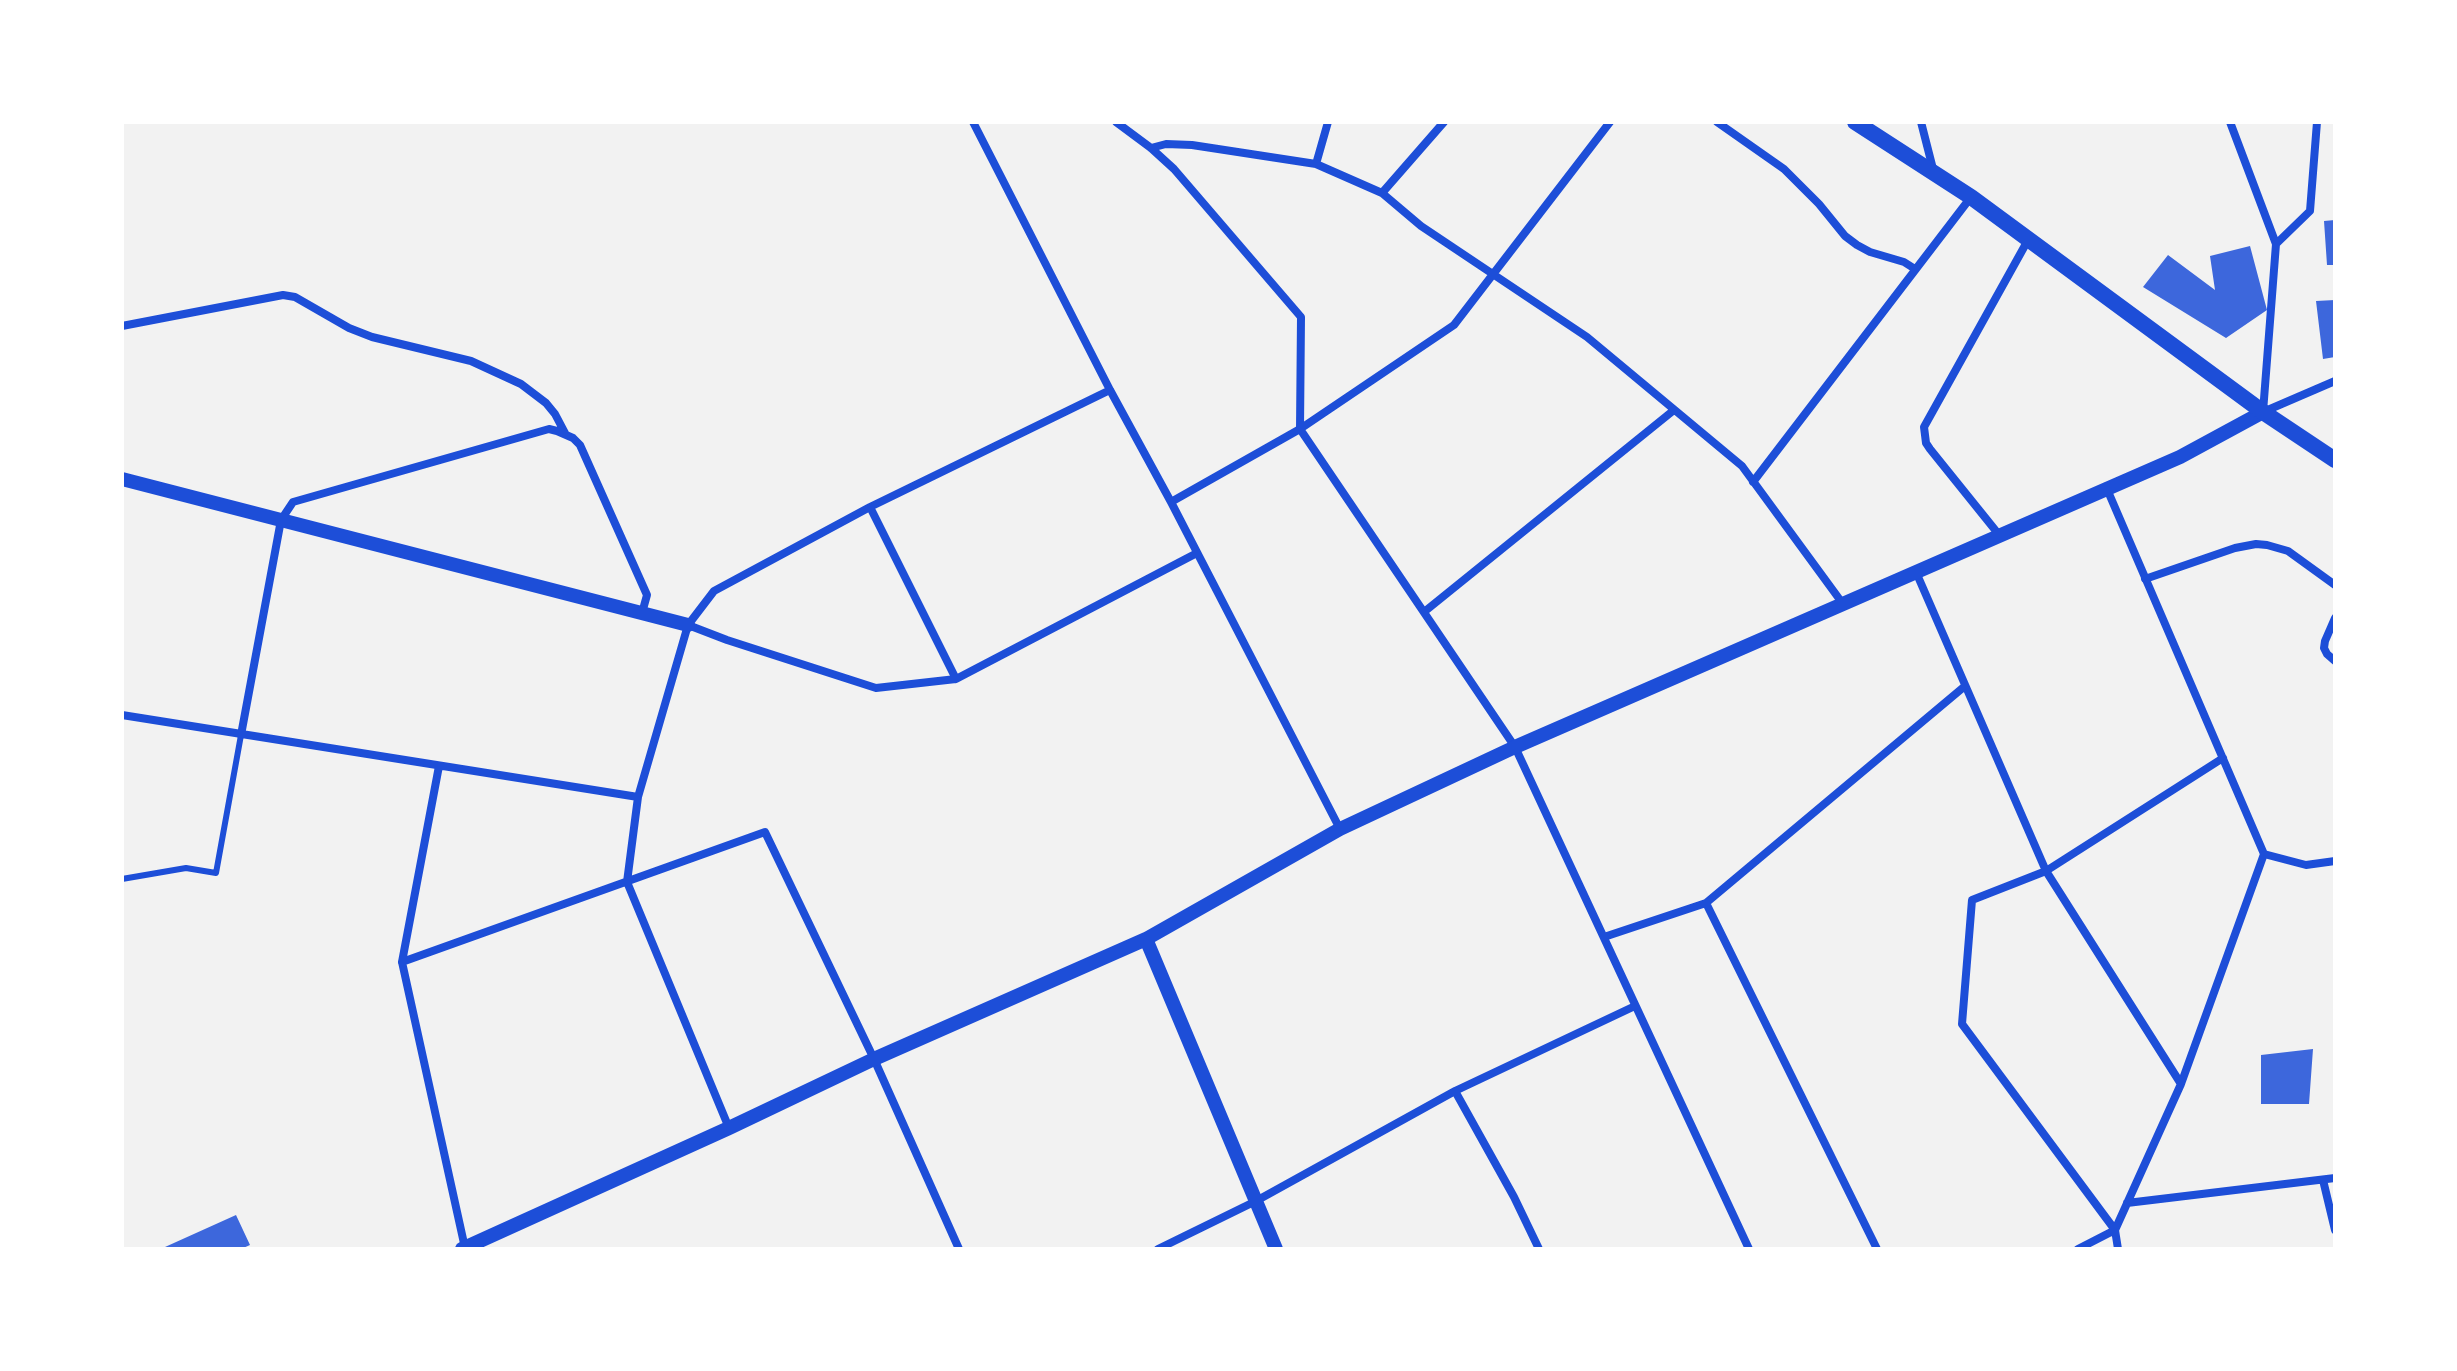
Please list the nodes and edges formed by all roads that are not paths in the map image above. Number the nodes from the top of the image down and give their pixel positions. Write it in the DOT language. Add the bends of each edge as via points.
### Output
graph roads {
  1 [pos="973,122"];
  2 [pos="1116,122"];
  3 [pos="1328,122"];
  4 [pos="1444,122"];
  5 [pos="1610,122"];
  6 [pos="1717,122"];
  7 [pos="1855,122"];
  8 [pos="1921,122"];
  9 [pos="2230,122"];
  10 [pos="2317,122"];
  11 [pos="1151,148"];
  12 [pos="1316,164"];
  13 [pos="1935,174"];
  14 [pos="1382,193"];
  15 [pos="1971,197"];
  16 [pos="2028,240"];
  17 [pos="2276,244"];
  18 [pos="1915,269"];
  19 [pos="1494,274"];
  20 [pos="122,326"];
  21 [pos="2335,381"];
  22 [pos="1110,390"];
  23 [pos="1674,410"];
  24 [pos="2263,412"];
  25 [pos="1300,429"];
  26 [pos="565,434"];
  27 [pos="2335,460"];
  28 [pos="122,479"];
  29 [pos="1753,482"];
  30 [pos="2107,489"];
  31 [pos="1171,502"];
  32 [pos="870,507"];
  33 [pos="281,520"];
  34 [pos="2000,536"];
  35 [pos="1197,553"];
  36 [pos="1916,572"];
  37 [pos="2145,579"];
  38 [pos="2335,585"];
  39 [pos="1843,604"];
  40 [pos="1424,612"];
  41 [pos="642,613"];
  42 [pos="2335,618"];
  43 [pos="688,625"];
  44 [pos="2335,661"];
  45 [pos="956,679"];
  46 [pos="1965,686"];
  47 [pos="122,715"];
  48 [pos="241,735"];
  49 [pos="1515,747"];
  50 [pos="2223,758"];
  51 [pos="439,766"];
  52 [pos="638,797"];
  53 [pos="1340,829"];
  54 [pos="2264,854"];
  55 [pos="2335,861"];
  56 [pos="2046,871"];
  57 [pos="122,879"];
  58 [pos="627,882"];
  59 [pos="1706,903"];
  60 [pos="1604,937"];
  61 [pos="1146,939"];
  62 [pos="402,962"];
  63 [pos="1635,1006"];
  64 [pos="874,1059"];
  65 [pos="2181,1084"];
  66 [pos="1455,1091"];
  67 [pos="729,1128"];
  68 [pos="2335,1178"];
  69 [pos="2323,1180"];
  70 [pos="1256,1201"];
  71 [pos="2127,1203"];
  72 [pos="2115,1230"];
  73 [pos="2335,1230"];
  74 [pos="463,1248"];
  75 [pos="959,1249"];
  76 [pos="1158,1249"];
  77 [pos="1276,1249"];
  78 [pos="1539,1249"];
  79 [pos="1749,1249"];
  80 [pos="1877,1249"];
  81 [pos="2078,1249"];
  82 [pos="2118,1249"];
  1 -- 22 [label="street"];
  2 -- 11 [label="street"];
  3 -- 12 [label="street"];
  4 -- 14 [label="street"];
  5 -- 19 [label="street"];
  6 -- 18 [label="street" via="1784,169 1857,245"];
  7 -- 13 [label="main road"];
  8 -- 13 [label="street"];
  9 -- 17 [label="street"];
  10 -- 17 [label="street" via="2310,211"];
  11 -- 12 [label="street" via="1192,145"];
  11 -- 25 [label="street" via="1301,317"];
  12 -- 14 [label="street"];
  13 -- 15 [label="main road"];
  14 -- 19 [label="street"];
  15 -- 16 [label="main road"];
  15 -- 18 [label="street"];
  16 -- 24 [label="main road"];
  16 -- 34 [label="street" via="1924,427 1930,449"];
  17 -- 24 [label="street"];
  18 -- 29 [label="street"];
  19 -- 23 [label="street" via="1587,337"];
  19 -- 25 [label="street" via="1454,325"];
  20 -- 26 [label="street" via="295,297 372,337 471,361 521,384 546,403"];
  21 -- 24 [label="street"];
  22 -- 31 [label="street"];
  22 -- 32 [label="street"];
  23 -- 29 [label="street" via="1742,466"];
  23 -- 40 [label="street"];
  24 -- 27 [label="main road"];
  24 -- 30 [label="street"];
  25 -- 31 [label="street"];
  25 -- 40 [label="street"];
  26 -- 33 [label="street" via="549,429 293,502"];
  26 -- 41 [label="street" via="580,445 647,595"];
  28 -- 33 [label="street"];
  29 -- 39 [label="street"];
  30 -- 34 [label="street"];
  30 -- 37 [label="street"];
  31 -- 35 [label="street"];
  32 -- 43 [label="street" via="714,591"];
  32 -- 45 [label="street"];
  33 -- 41 [label="street"];
  33 -- 48 [label="street"];
  34 -- 36 [label="street"];
  35 -- 45 [label="street"];
  35 -- 53 [label="street"];
  36 -- 39 [label="street"];
  36 -- 46 [label="street"];
  37 -- 38 [label="street" via="2256,544 2288,551"];
  37 -- 50 [label="street"];
  39 -- 49 [label="street"];
  40 -- 49 [label="street"];
  41 -- 43 [label="street"];
  42 -- 44 [label="street" via="2324,648"];
  43 -- 45 [label="street" via="876,688"];
  43 -- 52 [label="street"];
  46 -- 56 [label="street"];
  46 -- 59 [label="street"];
  47 -- 48 [label="street"];
  48 -- 51 [label="street"];
  48 -- 57 [label="lane" via="216,873 186,868"];
  49 -- 53 [label="street"];
  49 -- 60 [label="street"];
  50 -- 54 [label="street"];
  50 -- 56 [label="street"];
  51 -- 52 [label="street"];
  51 -- 62 [label="street"];
  52 -- 58 [label="street"];
  53 -- 61 [label="street"];
  54 -- 55 [label="street" via="2306,865"];
  54 -- 65 [label="street"];
  56 -- 65 [label="street"];
  56 -- 72 [label="street" via="1972,900 1962,1024"];
  58 -- 62 [label="street"];
  58 -- 64 [label="street" via="765,832"];
  58 -- 67 [label="street"];
  59 -- 60 [label="street"];
  59 -- 80 [label="street"];
  60 -- 63 [label="street"];
  61 -- 64 [label="street"];
  61 -- 70 [label="street"];
  62 -- 74 [label="street"];
  63 -- 66 [label="street"];
  63 -- 79 [label="street"];
  64 -- 67 [label="street"];
  64 -- 75 [label="street"];
  65 -- 71 [label="street"];
  66 -- 70 [label="street"];
  66 -- 78 [label="street"];
  67 -- 74 [label="street"];
  68 -- 69 [label="street"];
  69 -- 71 [label="street"];
  69 -- 73 [label="street"];
  70 -- 76 [label="street"];
  70 -- 77 [label="street"];
  71 -- 72 [label="street"];
  72 -- 81 [label="street"];
  72 -- 82 [label="street"];
}
